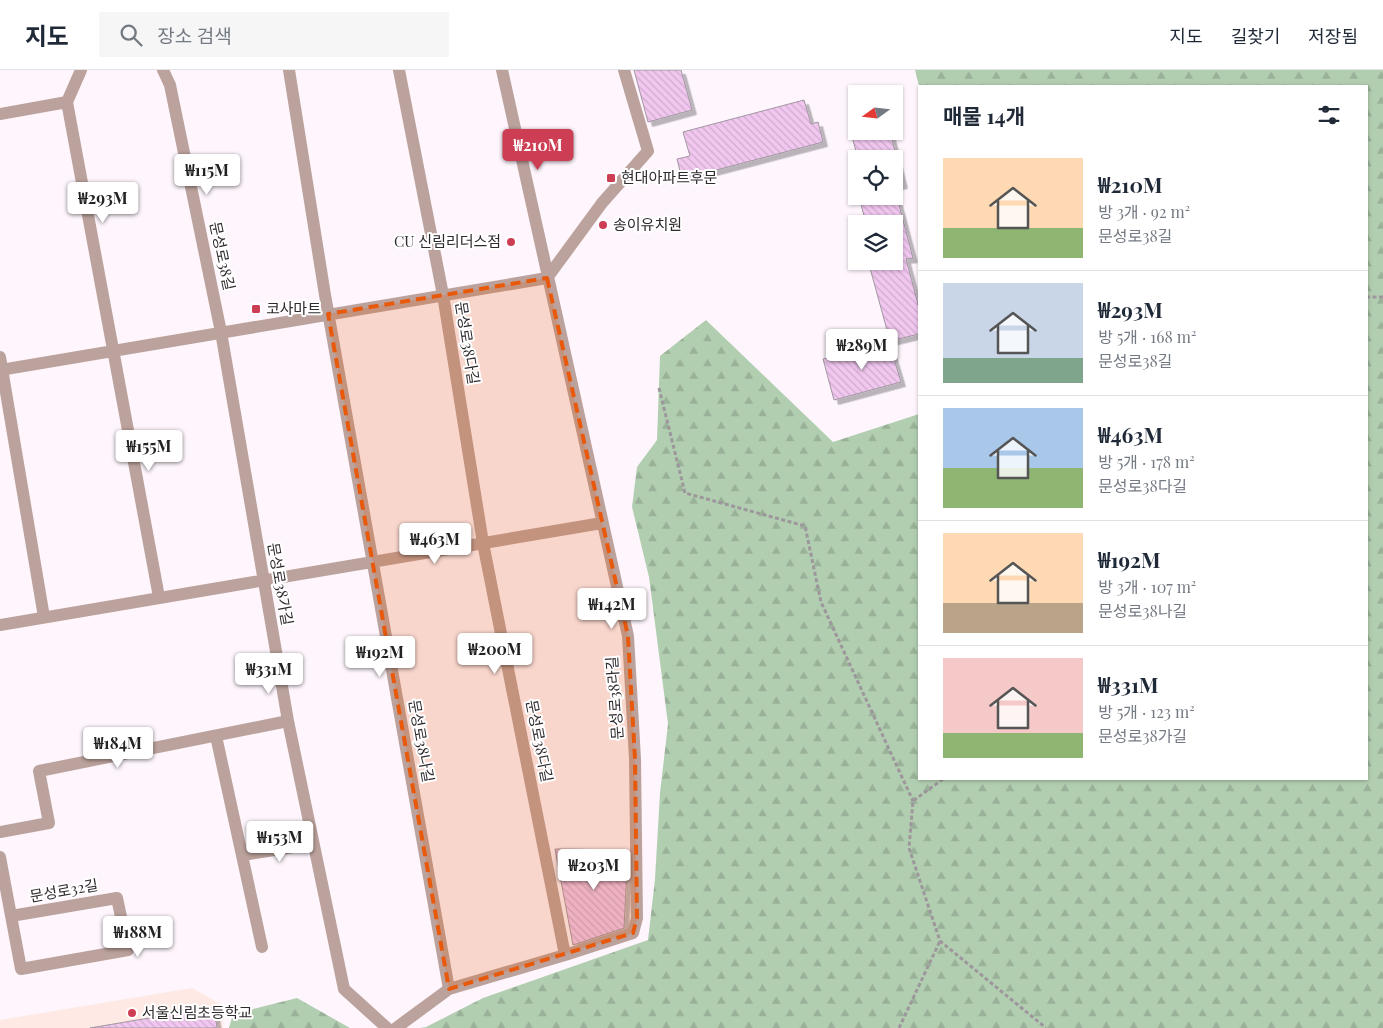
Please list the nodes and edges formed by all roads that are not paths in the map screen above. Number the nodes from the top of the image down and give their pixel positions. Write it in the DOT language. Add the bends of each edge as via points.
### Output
graph roads {
  1 [pos="81,70"];
  2 [pos="163,70"];
  3 [pos="289,70"];
  4 [pos="399,70"];
  5 [pos="502,70"];
  6 [pos="624,70"];
  7 [pos="67,102"];
  8 [pos="0,114"];
  9 [pos="547,278"];
  10 [pos="443,295"];
  11 [pos="328,314"];
  12 [pos="221,332"];
  13 [pos="113,351"];
  14 [pos="1,366"];
  15 [pos="602,523"];
  16 [pos="483,543"];
  17 [pos="372,562"];
  18 [pos="263,580"];
  19 [pos="159,597"];
  20 [pos="44,617"];
  21 [pos="0,624"];
  22 [pos="288,721"];
  23 [pos="216,736"];
  24 [pos="0,832"];
  25 [pos="313,844"];
  26 [pos="242,855"];
  27 [pos="0,857"];
  28 [pos="11,916"];
  29 [pos="262,947"];
  30 [pos="565,955"];
  31 [pos="450,989"];
  32 [pos="387,1028"];
  33 [pos="396,1028"];
  1 -- 7 [label="street"];
  2 -- 12 [label="street, 문성로38길" via="170,85"];
  3 -- 11 [label="street"];
  4 -- 10 [label="street"];
  5 -- 9 [label="street"];
  6 -- 9 [label="street" via="648,151 602,203"];
  7 -- 8 [label="street"];
  7 -- 13 [label="street"];
  9 -- 10 [label="street"];
  9 -- 15 [label="street, 문성로38라길"];
  10 -- 11 [label="street"];
  10 -- 16 [label="street, 문성로38다길"];
  11 -- 12 [label="street"];
  11 -- 17 [label="street, 문성로38나길"];
  12 -- 13 [label="street"];
  12 -- 18 [label="street, 문성로38가길"];
  13 -- 14 [label="street"];
  13 -- 19 [label="street"];
  14 -- 20 [label="street"];
  15 -- 16 [label="street"];
  15 -- 30 [label="street, 문성로38라길" via="628,636 635,759 637,918 633,932"];
  16 -- 17 [label="street"];
  16 -- 30 [label="street, 문성로38다길"];
  17 -- 18 [label="street"];
  17 -- 31 [label="street, 문성로38나길"];
  18 -- 19 [label="street"];
  18 -- 22 [label="street, 문성로38가길"];
  19 -- 20 [label="street"];
  20 -- 21 [label="street"];
  22 -- 23 [label="street"];
  22 -- 25 [label="street, 문성로38가길"];
  23 -- 24 [label="street" via="39,771 49,823"];
  23 -- 26 [label="street"];
  25 -- 26 [label="street"];
  25 -- 32 [label="street, 문성로38가길" via="344,989"];
  26 -- 29 [label="street"];
  27 -- 28 [label="street, 문성로32길"];
  28 -- 28 [label="street, 문성로32길" via="21,969 128,950 117,898"];
  30 -- 31 [label="street"];
  31 -- 33 [label="street"];
}
